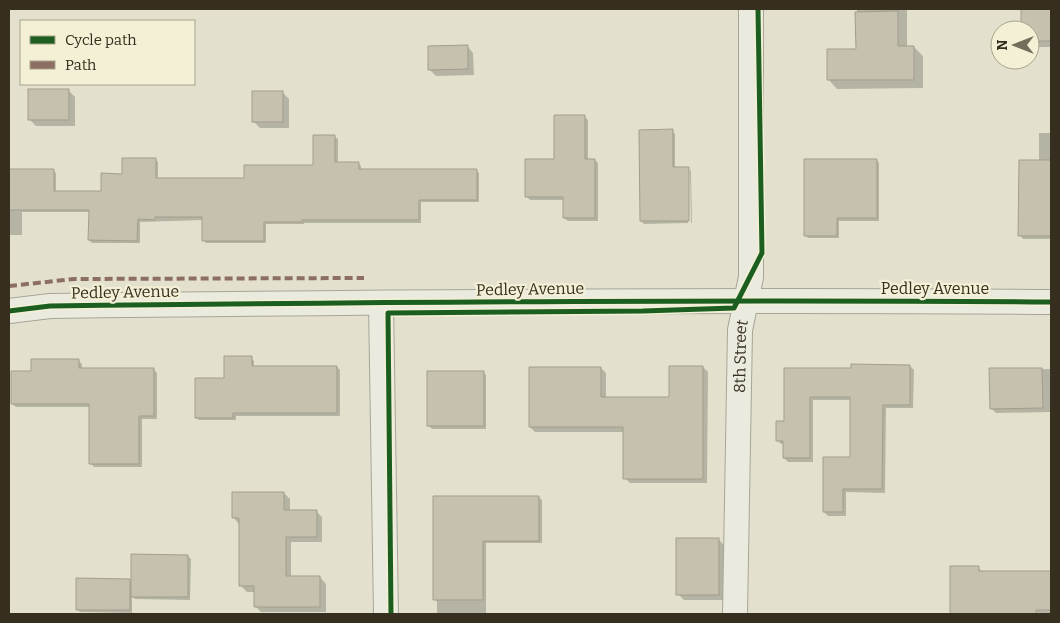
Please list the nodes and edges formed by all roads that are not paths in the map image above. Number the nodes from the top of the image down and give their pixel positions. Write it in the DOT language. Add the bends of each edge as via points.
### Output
graph roads {
  1 [pos="751,9"];
  2 [pos="746,300"];
  3 [pos="1051,302"];
  4 [pos="381,303"];
  5 [pos="9,311"];
  6 [pos="386,614"];
  7 [pos="735,614"];
  1 -- 2 [label="street, 8th Street" via="751,277"];
  2 -- 3 [label="street, Pedley Avenue"];
  2 -- 4 [label="street, Pedley Avenue"];
  2 -- 7 [label="street, 8th Street" via="740,330"];
  4 -- 5 [label="street, Pedley Avenue" via="50,306"];
  4 -- 6 [label="street"];
}
